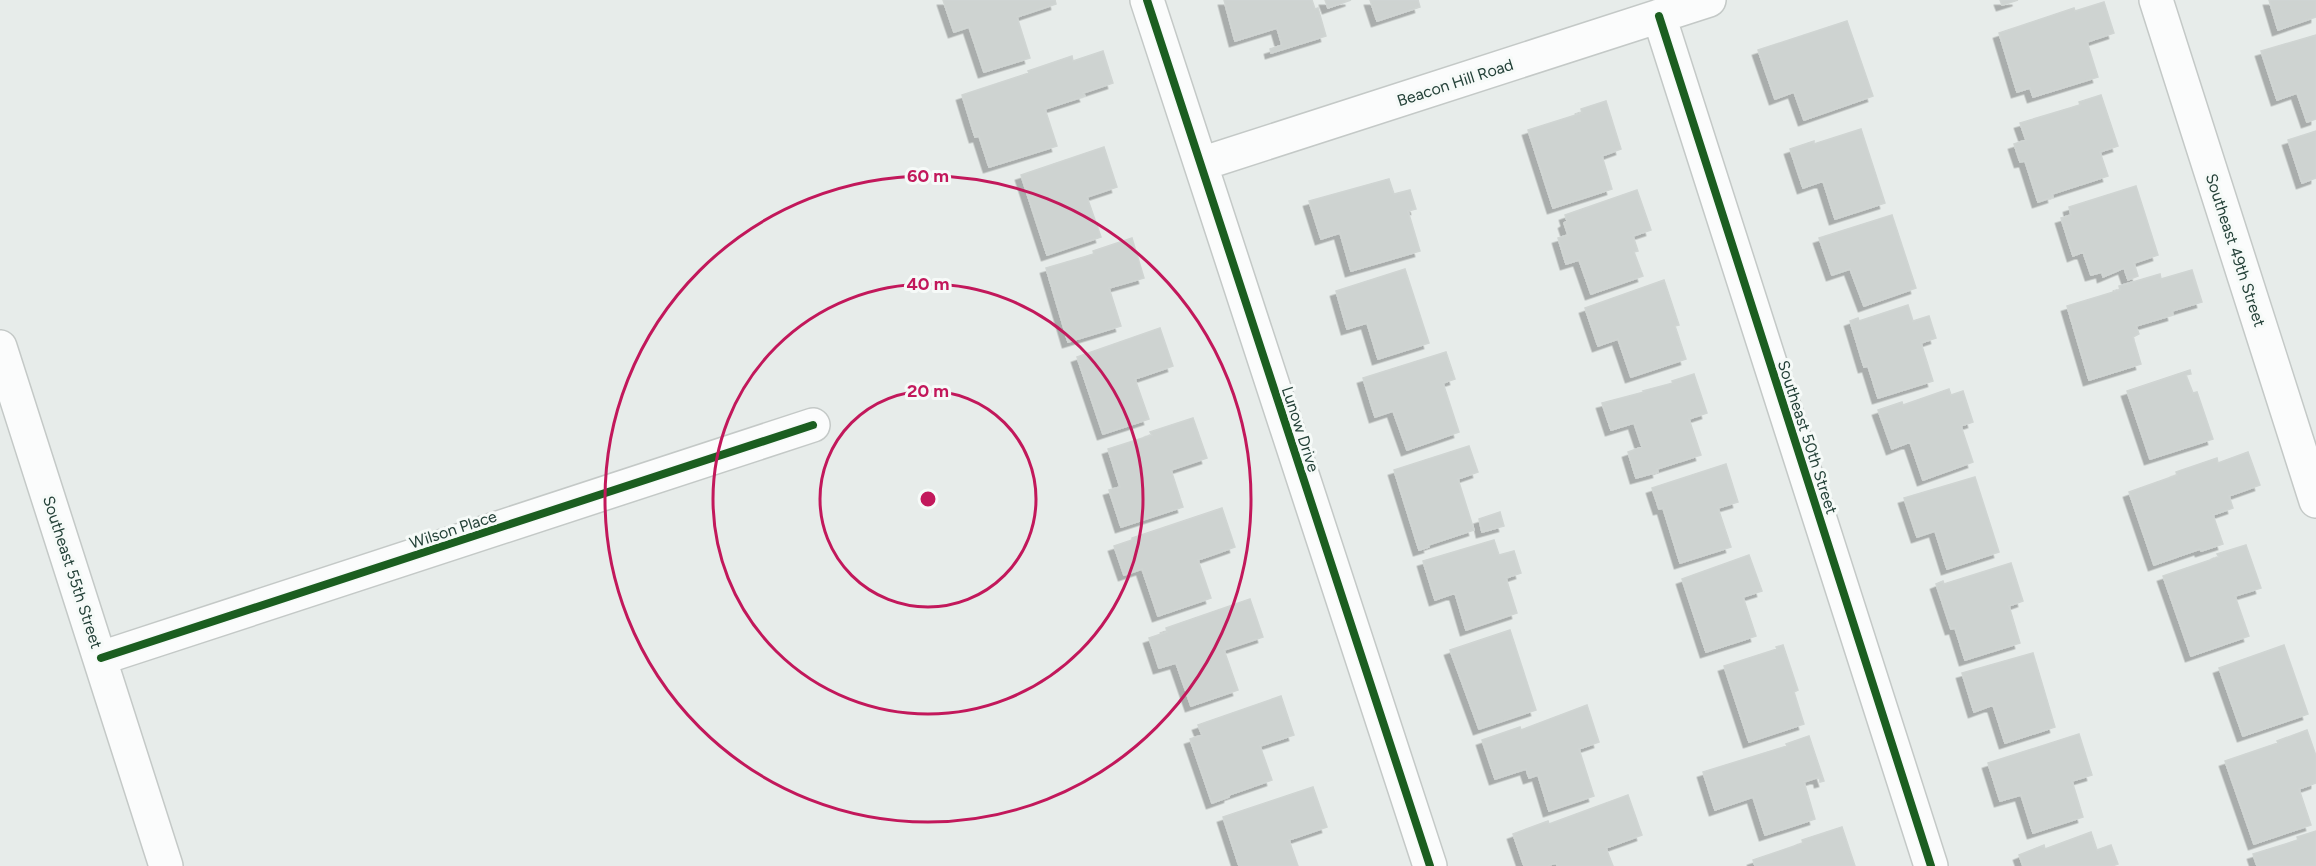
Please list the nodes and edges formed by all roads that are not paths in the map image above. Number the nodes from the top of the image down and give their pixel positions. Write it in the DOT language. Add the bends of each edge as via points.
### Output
graph roads {
  1 [pos="1147,0"];
  2 [pos="1709,0"];
  3 [pos="2156,0"];
  4 [pos="1659,16"];
  5 [pos="1201,165"];
  6 [pos="0,347"];
  7 [pos="813,425"];
  8 [pos="2316,501"];
  9 [pos="101,658"];
  10 [pos="166,866"];
  11 [pos="1430,866"];
  12 [pos="1931,866"];
  1 -- 5 [label="street, Lunow Drive"];
  2 -- 4 [label="street, Beacon Hill Road"];
  3 -- 8 [label="street, Southeast 49th Street"];
  4 -- 5 [label="street, Beacon Hill Road"];
  4 -- 12 [label="street, Southeast 50th Street"];
  5 -- 11 [label="street, Lunow Drive"];
  6 -- 9 [label="street, Southeast 55th Street"];
  7 -- 9 [label="street, Wilson Place"];
  9 -- 10 [label="street, Southeast 55th Street"];
}
